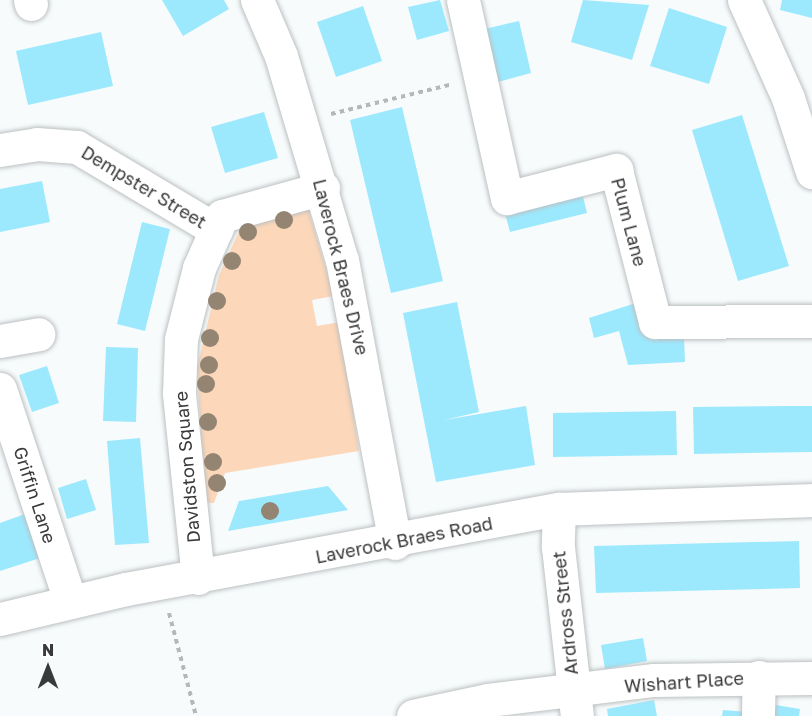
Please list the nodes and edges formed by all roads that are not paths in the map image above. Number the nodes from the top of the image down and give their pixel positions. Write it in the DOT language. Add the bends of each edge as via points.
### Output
graph roads {
  1 [pos="257,0"];
  2 [pos="463,0"];
  3 [pos="744,0"];
  4 [pos="0,150"];
  5 [pos="812,172"];
  6 [pos="323,188"];
  7 [pos="216,230"];
  8 [pos="812,321"];
  9 [pos="38,333"];
  10 [pos="0,341"];
  11 [pos="0,389"];
  12 [pos="812,500"];
  13 [pos="559,509"];
  14 [pos="395,543"];
  15 [pos="198,578"];
  16 [pos="70,601"];
  17 [pos="0,619"];
  18 [pos="759,677"];
  19 [pos="812,678"];
  20 [pos="576,704"];
  21 [pos="413,716"];
  22 [pos="758,716"];
  1 -- 6 [label="street, Laverock Braes Drive"];
  2 -- 8 [label="street, Plum Lane" via="507,198 616,170 655,322"];
  3 -- 5 [label="street" via="788,98"];
  4 -- 7 [label="street, Dempster Street" via="37,144 77,147"];
  6 -- 7 [label="street, Davidston Square" via="222,216"];
  6 -- 14 [label="street, Laverock Braes Drive" via="362,344"];
  7 -- 15 [label="street, Davidston Square" via="199,268 181,339 180,405"];
  9 -- 10 [label="street"];
  11 -- 16 [label="street, Griffin Lane"];
  12 -- 13 [label="street, Laverock Braes Road"];
  13 -- 14 [label="street, Laverock Braes Road"];
  13 -- 20 [label="street, Ardross Street" via="558,548"];
  14 -- 15 [label="street, Laverock Braes Road"];
  15 -- 16 [label="street, Laverock Braes Road"];
  16 -- 17 [label="street, Laverock Braes Road"];
  18 -- 19 [label="street, Wishart Place"];
  18 -- 20 [label="street, Wishart Place" via="654,680"];
  18 -- 22 [label="street, Wishart Place"];
  20 -- 21 [label="street, Wishart Place"];
}
